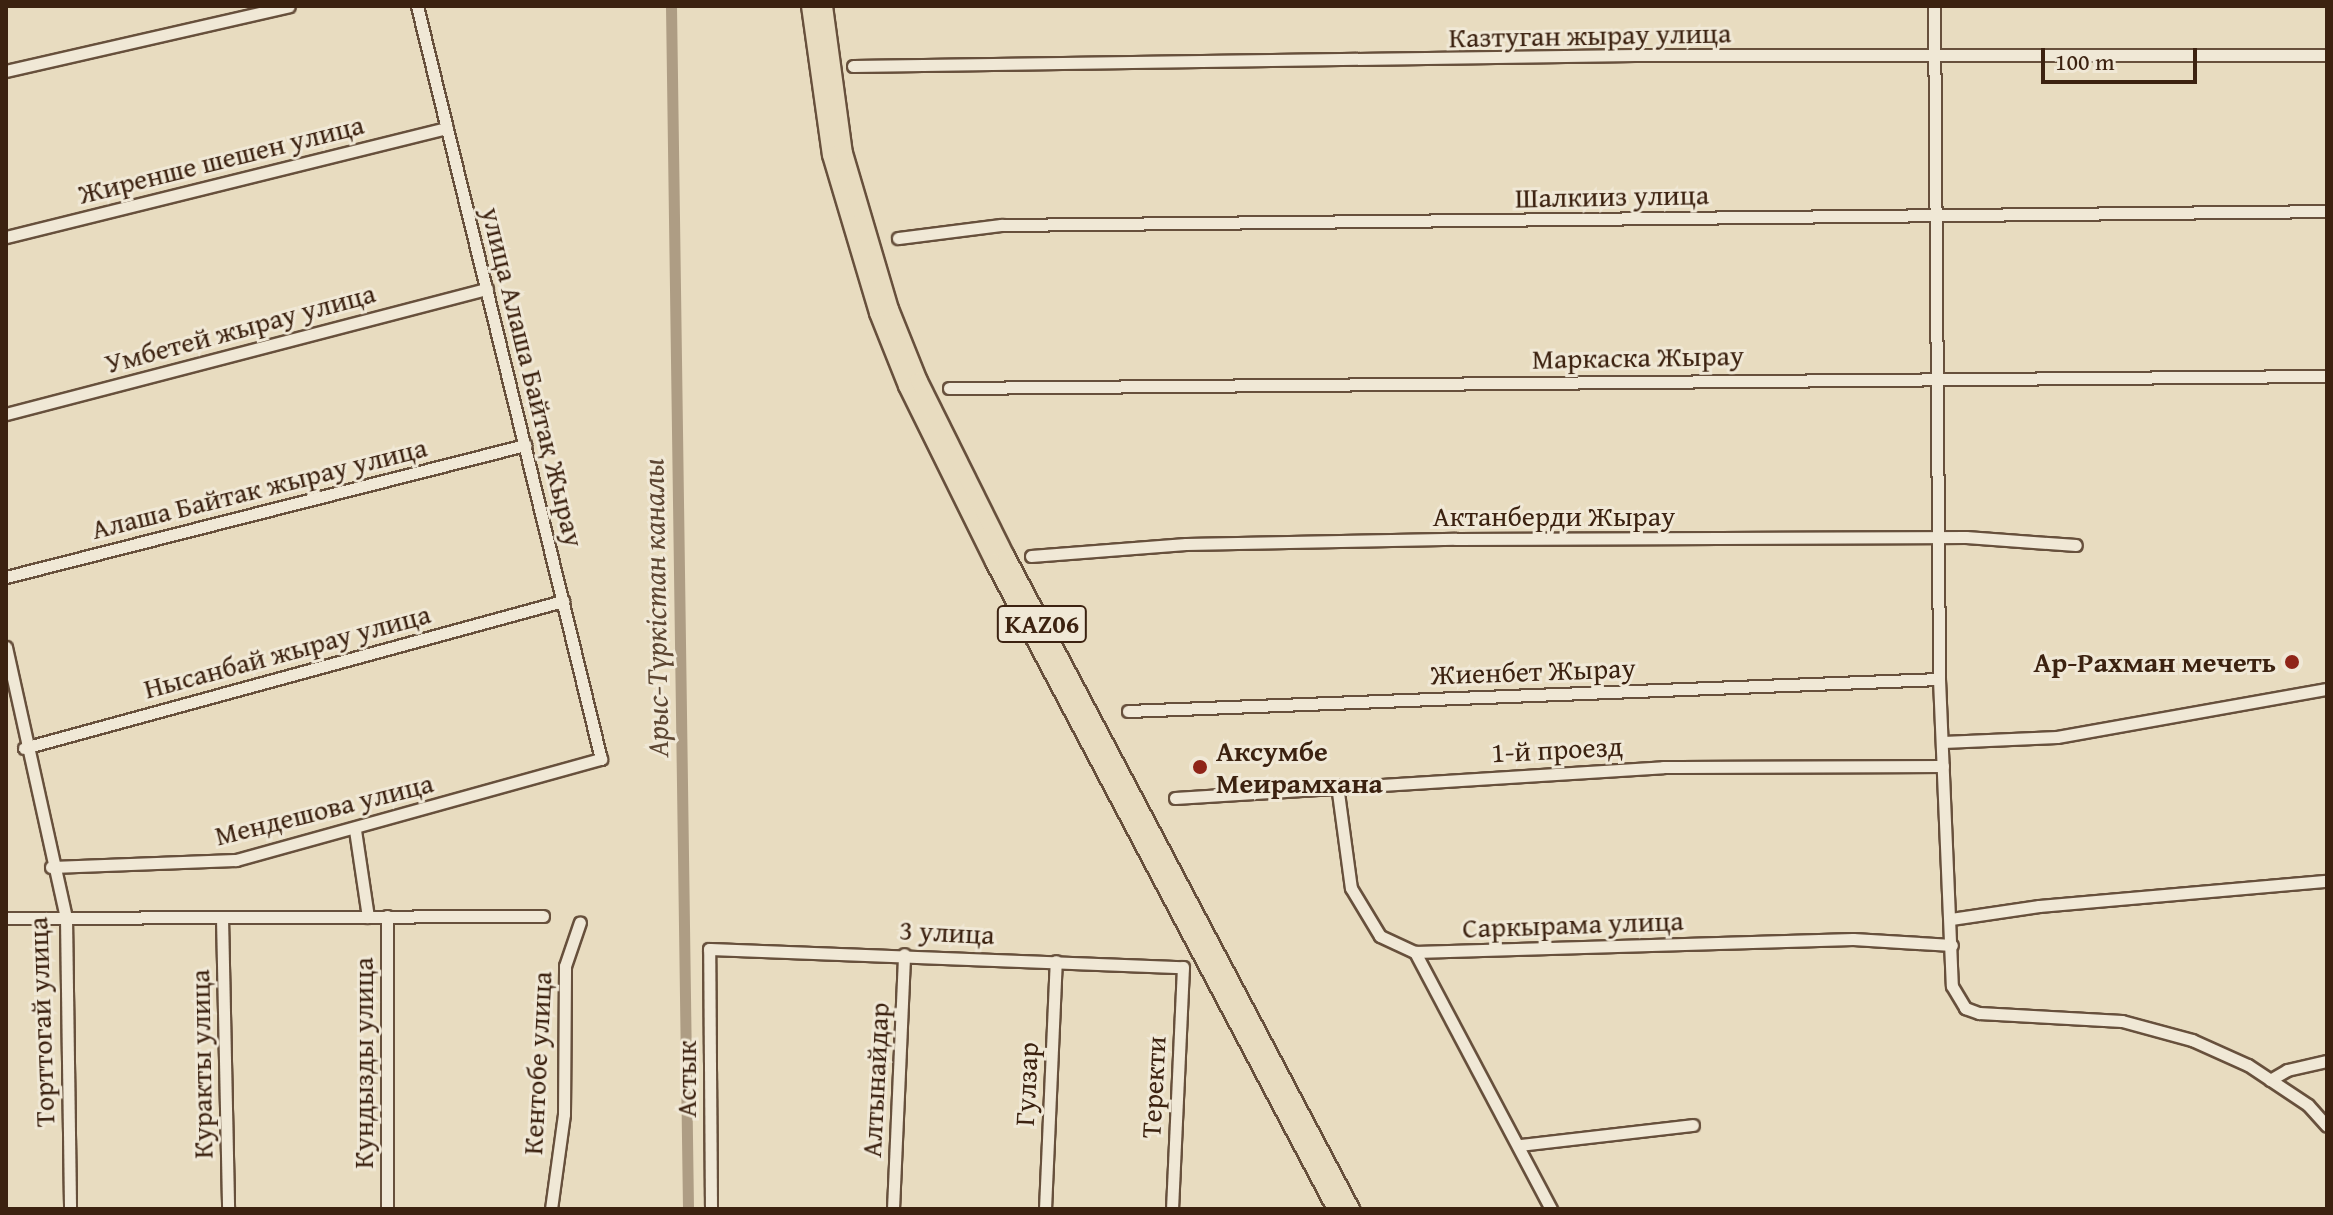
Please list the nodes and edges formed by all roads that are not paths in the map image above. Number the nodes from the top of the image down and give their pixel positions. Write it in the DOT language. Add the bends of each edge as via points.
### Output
graph roads {
  1 [pos="289,6"];
  2 [pos="417,6"];
  3 [pos="810,6"];
  4 [pos="824,6"];
  5 [pos="1934,6"];
  6 [pos="2327,55"];
  7 [pos="1935,58"];
  8 [pos="853,66"];
  9 [pos="6,71"];
  10 [pos="447,128"];
  11 [pos="2327,211"];
  12 [pos="1938,217"];
  13 [pos="6,237"];
  14 [pos="898,238"];
  15 [pos="487,289"];
  16 [pos="2327,376"];
  17 [pos="1939,378"];
  18 [pos="949,388"];
  19 [pos="6,414"];
  20 [pos="525,445"];
  21 [pos="1937,541"];
  22 [pos="2076,545"];
  23 [pos="1031,556"];
  24 [pos="6,577"];
  25 [pos="563,601"];
  26 [pos="6,647"];
  27 [pos="9,678"];
  28 [pos="1939,679"];
  29 [pos="2327,689"];
  30 [pos="1128,711"];
  31 [pos="1943,742"];
  32 [pos="24,748"];
  33 [pos="601,759"];
  34 [pos="1943,766"];
  35 [pos="1337,785"];
  36 [pos="1175,798"];
  37 [pos="355,830"];
  38 [pos="51,867"];
  39 [pos="2327,881"];
  40 [pos="387,916"];
  41 [pos="543,916"];
  42 [pos="222,917"];
  43 [pos="368,917"];
  44 [pos="6,918"];
  45 [pos="66,918"];
  46 [pos="1951,919"];
  47 [pos="580,922"];
  48 [pos="1952,945"];
  49 [pos="709,949"];
  50 [pos="1415,952"];
  51 [pos="904,954"];
  52 [pos="1056,961"];
  53 [pos="1183,967"];
  54 [pos="2327,1061"];
  55 [pos="2270,1080"];
  56 [pos="1693,1125"];
  57 [pos="2327,1126"];
  58 [pos="1520,1145"];
  59 [pos="70,1209"];
  60 [pos="228,1209"];
  61 [pos="387,1209"];
  62 [pos="551,1209"];
  63 [pos="711,1209"];
  64 [pos="893,1209"];
  65 [pos="1045,1209"];
  66 [pos="1172,1209"];
  67 [pos="1336,1209"];
  68 [pos="1351,1209"];
  69 [pos="1551,1209"];
  1 -- 9 [label="street"];
  2 -- 10 [label="street, улица Алаша Байтақ Жырау"];
  3 -- 67 [label="highway, KАZ06" via="831,155 878,313 907,386 987,549"];
  4 -- 68 [label="highway, KАZ06" via="844,153 890,309 919,381 999,543"];
  5 -- 7 [label="street"];
  6 -- 7 [label="street, Казтуган жырау улица"];
  7 -- 8 [label="street, Казтуган жырау улица" via="1635,55"];
  7 -- 12 [label="street"];
  10 -- 13 [label="street, Жиренше шешен улица"];
  10 -- 15 [label="street, улица Алаша Байтақ Жырау"];
  11 -- 12 [label="street, Шалкииз улица"];
  12 -- 14 [label="street, Шалкииз улица" via="1001,225"];
  12 -- 17 [label="street"];
  15 -- 19 [label="street, Умбетей жырау улица"];
  15 -- 20 [label="street, улица Алаша Байтақ Жырау"];
  16 -- 17 [label="street, Маркаска Жырау"];
  17 -- 18 [label="street, Маркаска Жырау"];
  17 -- 21 [label="street"];
  20 -- 24 [label="street, Алаша Байтак жырау улица"];
  20 -- 25 [label="street, улица Алаша Байтақ Жырау"];
  21 -- 22 [label="street, Актанберди Жырау" via="1966,537"];
  21 -- 23 [label="street, Актанберди Жырау" via="1456,539 1186,544"];
  21 -- 28 [label="street"];
  25 -- 32 [label="street, Нысанбай жырау улица"];
  25 -- 33 [label="street, улица Алаша Байтақ Жырау"];
  26 -- 27 [label="street, Торттогай улица"];
  27 -- 32 [label="street, Торттогай улица"];
  28 -- 30 [label="street, Жиенбет Жырау"];
  28 -- 31 [label="street"];
  29 -- 31 [label="street" via="2057,737"];
  31 -- 34 [label="street"];
  32 -- 38 [label="street, Торттогай улица"];
  33 -- 37 [label="street, Мендешова улица"];
  34 -- 35 [label="street, 1-й проезд" via="1663,767"];
  34 -- 46 [label="street"];
  35 -- 36 [label="street, 1-й проезд"];
  35 -- 50 [label="street" via="1351,888 1380,936"];
  37 -- 38 [label="street, Мендешова улица" via="236,860"];
  37 -- 43 [label="street"];
  38 -- 45 [label="street, Торттогай улица"];
  39 -- 46 [label="street" via="2039,906"];
  40 -- 41 [label="street"];
  40 -- 43 [label="street"];
  40 -- 61 [label="street, Кундызды улица"];
  42 -- 43 [label="street"];
  42 -- 45 [label="street"];
  42 -- 60 [label="street, Куракты улица"];
  44 -- 45 [label="street"];
  45 -- 59 [label="street, Торттогай улица"];
  46 -- 48 [label="street"];
  47 -- 62 [label="street, Кентобе улица" via="565,966 564,1114"];
  48 -- 50 [label="street, Саркырама улица" via="1853,939"];
  48 -- 55 [label="street" via="1952,986 1965,1008 2122,1021 2192,1040"];
  49 -- 51 [label="street, 3 улица"];
  49 -- 63 [label="street, Астык"];
  50 -- 58 [label="street"];
  51 -- 52 [label="street, 3 улица"];
  51 -- 64 [label="street, Алтынайдар"];
  52 -- 53 [label="street, 3 улица"];
  52 -- 65 [label="street, Гулзар"];
  53 -- 66 [label="street, Теректи"];
  54 -- 55 [label="street" via="2296,1067"];
  55 -- 57 [label="street" via="2308,1105"];
  56 -- 58 [label="street"];
  58 -- 69 [label="street"];
}
